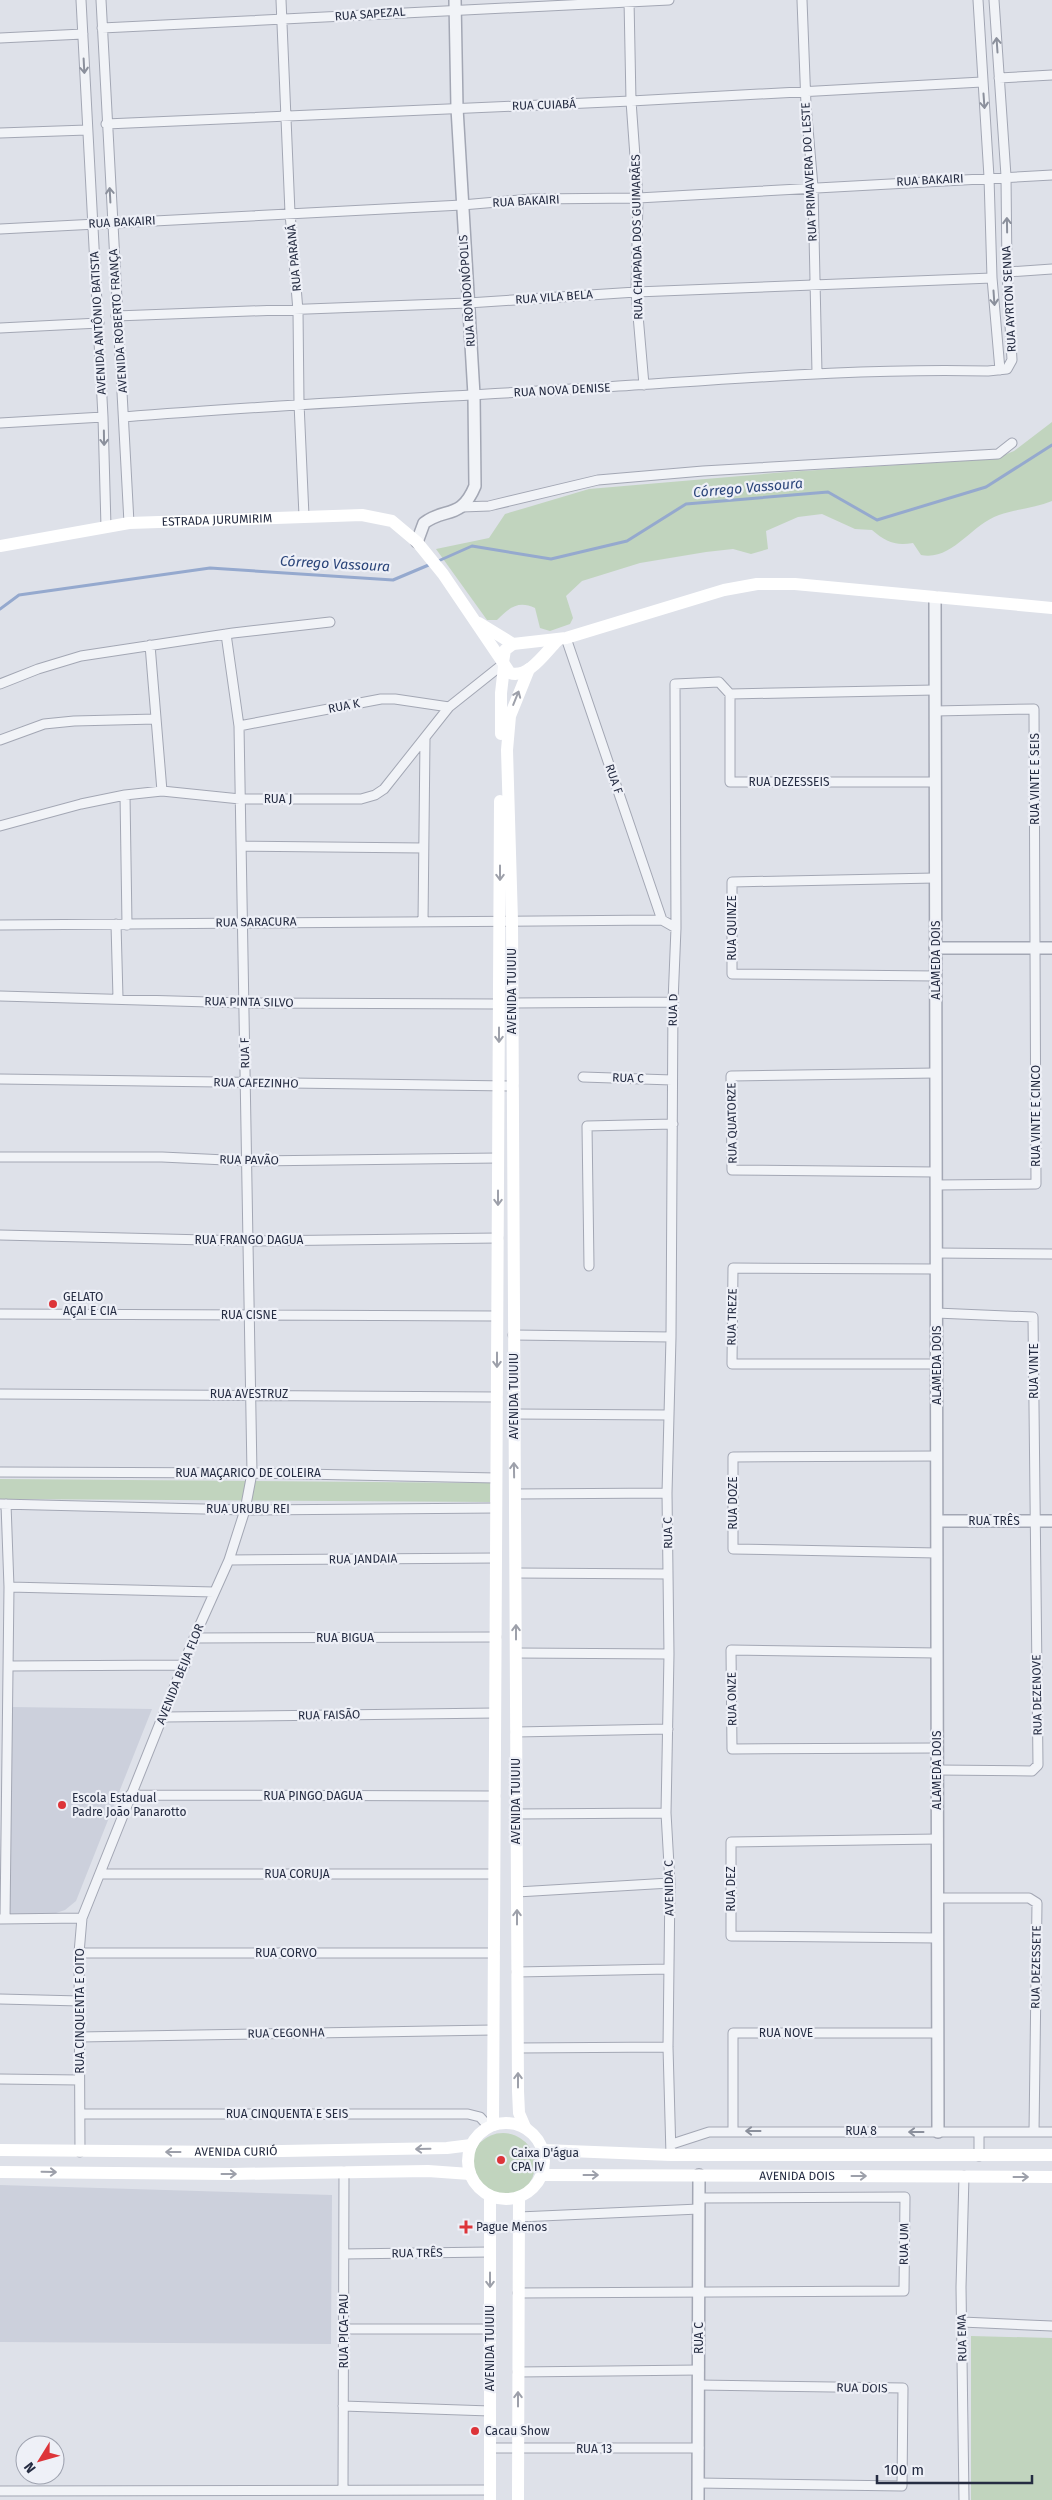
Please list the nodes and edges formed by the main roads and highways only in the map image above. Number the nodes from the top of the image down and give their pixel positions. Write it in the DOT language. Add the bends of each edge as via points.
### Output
graph roads {
  1 [pos="0,546"];
  2 [pos="1052,608"];
  3 [pos="475,621"];
  4 [pos="561,640"];
  5 [pos="517,644"];
  6 [pos="503,664"];
  7 [pos="530,668"];
  8 [pos="506,921"];
  9 [pos="498,1294"];
  10 [pos="514,1295"];
  11 [pos="495,1690"];
  12 [pos="516,1691"];
  13 [pos="491,2126"];
  14 [pos="525,2127"];
  15 [pos="471,2145"];
  16 [pos="0,2150"];
  17 [pos="543,2150"];
  18 [pos="1052,2156"];
  19 [pos="0,2172"];
  20 [pos="470,2174"];
  21 [pos="542,2175"];
  22 [pos="1052,2177"];
  23 [pos="490,2196"];
  24 [pos="519,2198"];
  25 [pos="490,2495"];
  26 [pos="518,2500"];
  1 -- 3 [label="main road, ESTRADA JURUMIRIM" via="129,523 362,515 392,521 420,546"];
  2 -- 4 [label="main road" via="795,584 757,584 724,590"];
  3 -- 5 [label="main road"];
  3 -- 6 [label="main road, ESTRADA JURUMIRIM"];
  4 -- 5 [label="main road"];
  4 -- 7 [label="main road"];
  5 -- 6 [label="main road" via="505,650"];
  5 -- 7 [label="main road" via="532,653"];
  6 -- 7 [label="main road" via="510,672 518,674"];
  6 -- 8 [label="main road, AVENIDA TUIUIU, one-way" via="500,692"];
  8 -- 7 [label="main road, AVENIDA TUIUIU, one-way" via="510,716"];
  8 -- 9 [label="main road, AVENIDA TUIUIU, one-way" via="499,1004"];
  8 -- 10 [label="main road, AVENIDA TUIUIU" via="512,1003"];
  9 -- 10 [label="main road"];
  9 -- 11 [label="main road, AVENIDA TUIUIU, one-way"];
  12 -- 10 [label="main road, AVENIDA TUIUIU, one-way"];
  11 -- 12 [label="main road"];
  11 -- 13 [label="main road, AVENIDA TUIUIU"];
  14 -- 12 [label="main road, AVENIDA TUIUIU, one-way" via="519,2113"];
  13 -- 14 [label="main road" via="509,2123"];
  13 -- 15 [label="main road"];
  14 -- 17 [label="main road" via="533,2133"];
  15 -- 16 [label="main road, AVENIDA CURIÓ, one-way" via="447,2148 80,2152"];
  15 -- 20 [label="main road" via="468,2154"];
  17 -- 18 [label="main road, AVENIDA DOIS" via="672,2149"];
  17 -- 21 [label="main road"];
  19 -- 20 [label="main road, AVENIDA CURIÓ, one-way" via="230,2174 428,2171"];
  20 -- 23 [label="main road" via="478,2187"];
  21 -- 22 [label="main road, AVENIDA DOIS, one-way"];
  21 -- 24 [label="main road" via="533,2188"];
  23 -- 24 [label="main road" via="509,2200"];
  23 -- 25 [label="main road, AVENIDA TUIUIU, one-way"];
  26 -- 24 [label="main road, one-way"];
}
